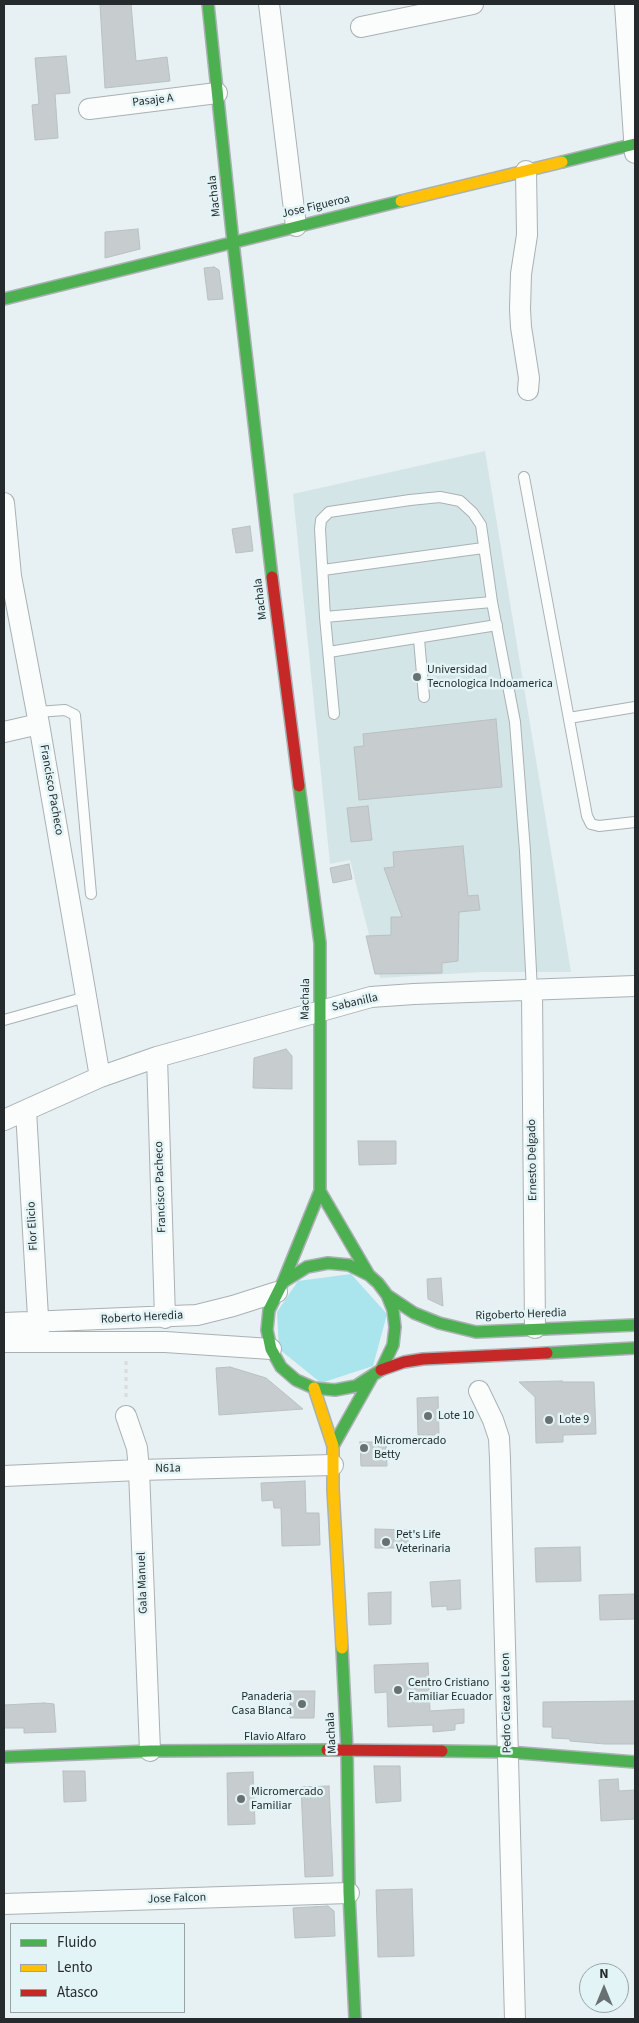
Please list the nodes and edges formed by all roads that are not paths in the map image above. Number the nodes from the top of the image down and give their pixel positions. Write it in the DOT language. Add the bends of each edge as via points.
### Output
graph roads {
  1 [pos="208,4"];
  2 [pos="269,4"];
  3 [pos="473,4"];
  4 [pos="625,4"];
  5 [pos="361,27"];
  6 [pos="217,92"];
  7 [pos="89,109"];
  8 [pos="635,147"];
  9 [pos="526,171"];
  10 [pos="296,226"];
  11 [pos="233,242"];
  12 [pos="4,298"];
  13 [pos="528,390"];
  14 [pos="524,477"];
  15 [pos="4,503"];
  16 [pos="483,548"];
  17 [pos="323,570"];
  18 [pos="7,576"];
  19 [pos="492,602"];
  20 [pos="325,616"];
  21 [pos="497,625"];
  22 [pos="419,639"];
  23 [pos="329,652"];
  24 [pos="424,697"];
  25 [pos="635,707"];
  26 [pos="334,714"];
  27 [pos="38,718"];
  28 [pos="569,718"];
  29 [pos="4,732"];
  30 [pos="635,822"];
  31 [pos="91,894"];
  32 [pos="635,986"];
  33 [pos="532,991"];
  34 [pos="86,997"];
  35 [pos="320,1012"];
  36 [pos="4,1020"];
  37 [pos="157,1057"];
  38 [pos="100,1078"];
  39 [pos="26,1111"];
  40 [pos="4,1120"];
  41 [pos="320,1191"];
  42 [pos="369,1275"];
  43 [pos="280,1287"];
  44 [pos="386,1295"];
  45 [pos="166,1318"];
  46 [pos="4,1323"];
  47 [pos="635,1325"];
  48 [pos="536,1328"];
  49 [pos="38,1332"];
  50 [pos="4,1342"];
  51 [pos="635,1348"];
  52 [pos="271,1349"];
  53 [pos="377,1372"];
  54 [pos="314,1388"];
  55 [pos="479,1391"];
  56 [pos="126,1416"];
  57 [pos="333,1456"];
  58 [pos="139,1470"];
  59 [pos="4,1476"];
  60 [pos="347,1750"];
  61 [pos="150,1751"];
  62 [pos="508,1752"];
  63 [pos="4,1757"];
  64 [pos="635,1762"];
  65 [pos="349,1893"];
  66 [pos="4,1904"];
  67 [pos="355,2019"];
  68 [pos="515,2019"];
  1 -- 6 [label="main road, Machala"];
  2 -- 10 [label="street"];
  3 -- 5 [label="street"];
  4 -- 8 [label="street"];
  6 -- 7 [label="street, Pasaje A"];
  6 -- 11 [label="main road, Machala"];
  8 -- 9 [label="main road, Jose Figueroa"];
  9 -- 10 [label="main road, Jose Figueroa"];
  9 -- 13 [label="street" via="527,235 520,274 520,327 529,378"];
  10 -- 11 [label="main road, Jose Figueroa"];
  11 -- 12 [label="main road, Jose Figueroa"];
  11 -- 35 [label="main road, Machala" via="277,619 320,943"];
  14 -- 28 [label="lane"];
  15 -- 18 [label="street, Francisco Pacheco"];
  16 -- 17 [label="lane"];
  16 -- 17 [label="lane" via="481,525 460,501 440,497 410,500 329,512 321,520 320,529"];
  16 -- 19 [label="lane"];
  17 -- 20 [label="lane"];
  18 -- 27 [label="street, Francisco Pacheco"];
  19 -- 20 [label="lane"];
  19 -- 21 [label="lane"];
  20 -- 23 [label="lane"];
  21 -- 22 [label="lane"];
  21 -- 33 [label="lane" via="515,722"];
  22 -- 23 [label="lane"];
  22 -- 24 [label="lane"];
  23 -- 26 [label="lane"];
  25 -- 28 [label="lane"];
  27 -- 29 [label="street"];
  27 -- 31 [label="lane" via="65,710 75,715"];
  27 -- 34 [label="street, Francisco Pacheco"];
  28 -- 30 [label="lane" via="591,824"];
  32 -- 33 [label="street, Sabanilla"];
  33 -- 35 [label="street, Sabanilla" via="371,997"];
  33 -- 48 [label="street, Ernesto Delgado"];
  34 -- 36 [label="lane"];
  34 -- 38 [label="street, Francisco Pacheco"];
  35 -- 37 [label="street, Sabanilla"];
  35 -- 41 [label="main road, Machala"];
  37 -- 38 [label="street, Sabanilla"];
  37 -- 45 [label="street, Francisco Pacheco"];
  38 -- 39 [label="street, Sabanilla"];
  39 -- 40 [label="street, Sabanilla"];
  39 -- 49 [label="street, Flor Elicio"];
  41 -- 42 [label="main road"];
  41 -- 43 [label="main road, Machala"];
  42 -- 43 [label="main road, Rigoberto Heredia" via="349,1266 328,1263 307,1267"];
  42 -- 44 [label="main road, Rigoberto Heredia"];
  43 -- 45 [label="street, Roberto Heredia" via="233,1306 197,1315"];
  43 -- 52 [label="main road" via="269,1310 267,1330"];
  44 -- 48 [label="main road, Rigoberto Heredia" via="414,1313 460,1330"];
  44 -- 53 [label="main road, Rigoberto Heredia" via="393,1310 395,1327 392,1345"];
  45 -- 49 [label="street, Roberto Heredia"];
  46 -- 49 [label="street, Roberto Heredia"];
  47 -- 48 [label="main road, Rigoberto Heredia"];
  49 -- 50 [label="street, Roberto Heredia"];
  49 -- 52 [label="street, Roberto Heredia" via="126,1342"];
  51 -- 53 [label="main road" via="423,1358"];
  52 -- 54 [label="main road" via="281,1367 296,1380"];
  53 -- 54 [label="main road" via="356,1386 335,1390"];
  53 -- 57 [label="main road, Machala"];
  54 -- 57 [label="main road, Machala"];
  55 -- 62 [label="street, Pedro Cieza de Leon" via="499,1438"];
  56 -- 58 [label="street, Gala Manuel" via="137,1448"];
  57 -- 58 [label="street, N61a"];
  57 -- 60 [label="main road, Machala" via="332,1489"];
  58 -- 59 [label="street, N61a"];
  58 -- 61 [label="street, Gala Manuel"];
  60 -- 61 [label="main road, Flavio Alfaro"];
  60 -- 62 [label="main road, Flavio Alfaro"];
  60 -- 65 [label="main road, Machala"];
  61 -- 63 [label="main road, Flavio Alfaro"];
  62 -- 64 [label="main road, Flavio Alfaro"];
  62 -- 68 [label="street, Pedro Cieza de Leon"];
  65 -- 66 [label="street, Jose Falcon"];
  65 -- 67 [label="main road, Machala"];
}
